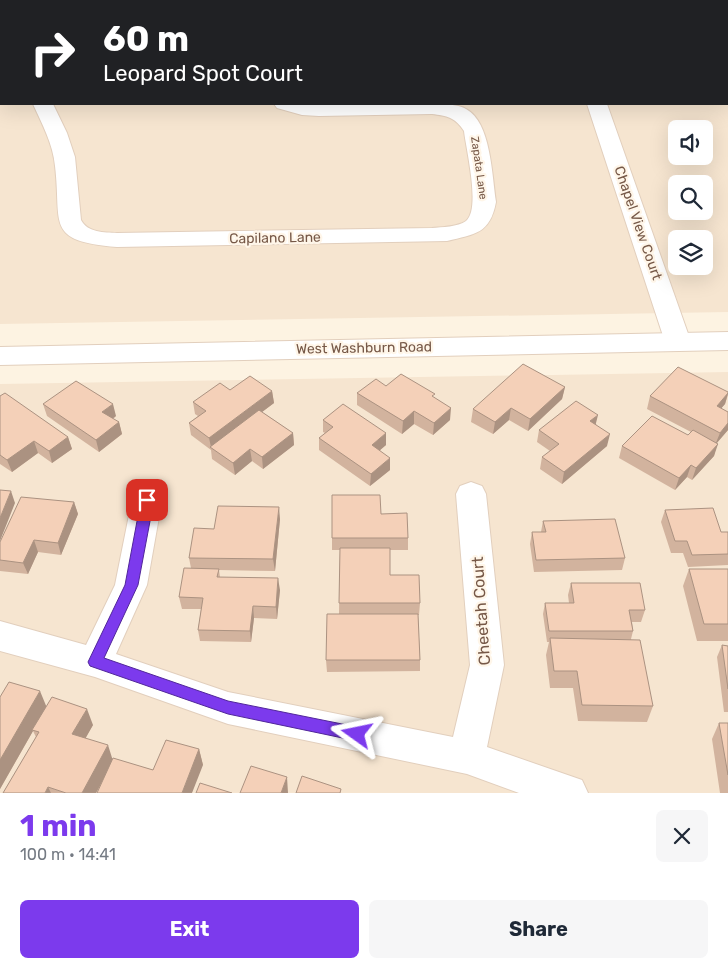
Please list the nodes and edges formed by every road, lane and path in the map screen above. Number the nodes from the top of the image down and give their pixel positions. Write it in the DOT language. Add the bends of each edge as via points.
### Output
graph roads {
  1 [pos="43,105"];
  2 [pos="288,105"];
  3 [pos="597,105"];
  4 [pos="473,226"];
  5 [pos="728,341"];
  6 [pos="678,342"];
  7 [pos="0,356"];
  8 [pos="471,494"];
  9 [pos="147,500"];
  10 [pos="0,636"];
  11 [pos="95,662"];
  12 [pos="467,757"];
  13 [pos="569,793"];
  1 -- 4 [label="street, Capilano Lane" via="63,150 68,219 78,233 89,238 432,235"];
  2 -- 4 [label="street, Zapata Lane" via="319,110 432,108 458,112 474,131 485,202 480,219"];
  3 -- 6 [label="street, Chapel View Court"];
  5 -- 6 [label="street, West Washburn Road"];
  6 -- 7 [label="street, West Washburn Road"];
  8 -- 12 [label="street, Cheetah Court" via="487,665"];
  9 -- 11 [label="street" via="131,585"];
  10 -- 11 [label="street"];
  11 -- 12 [label="street" via="228,708"];
  12 -- 13 [label="street"];
}
